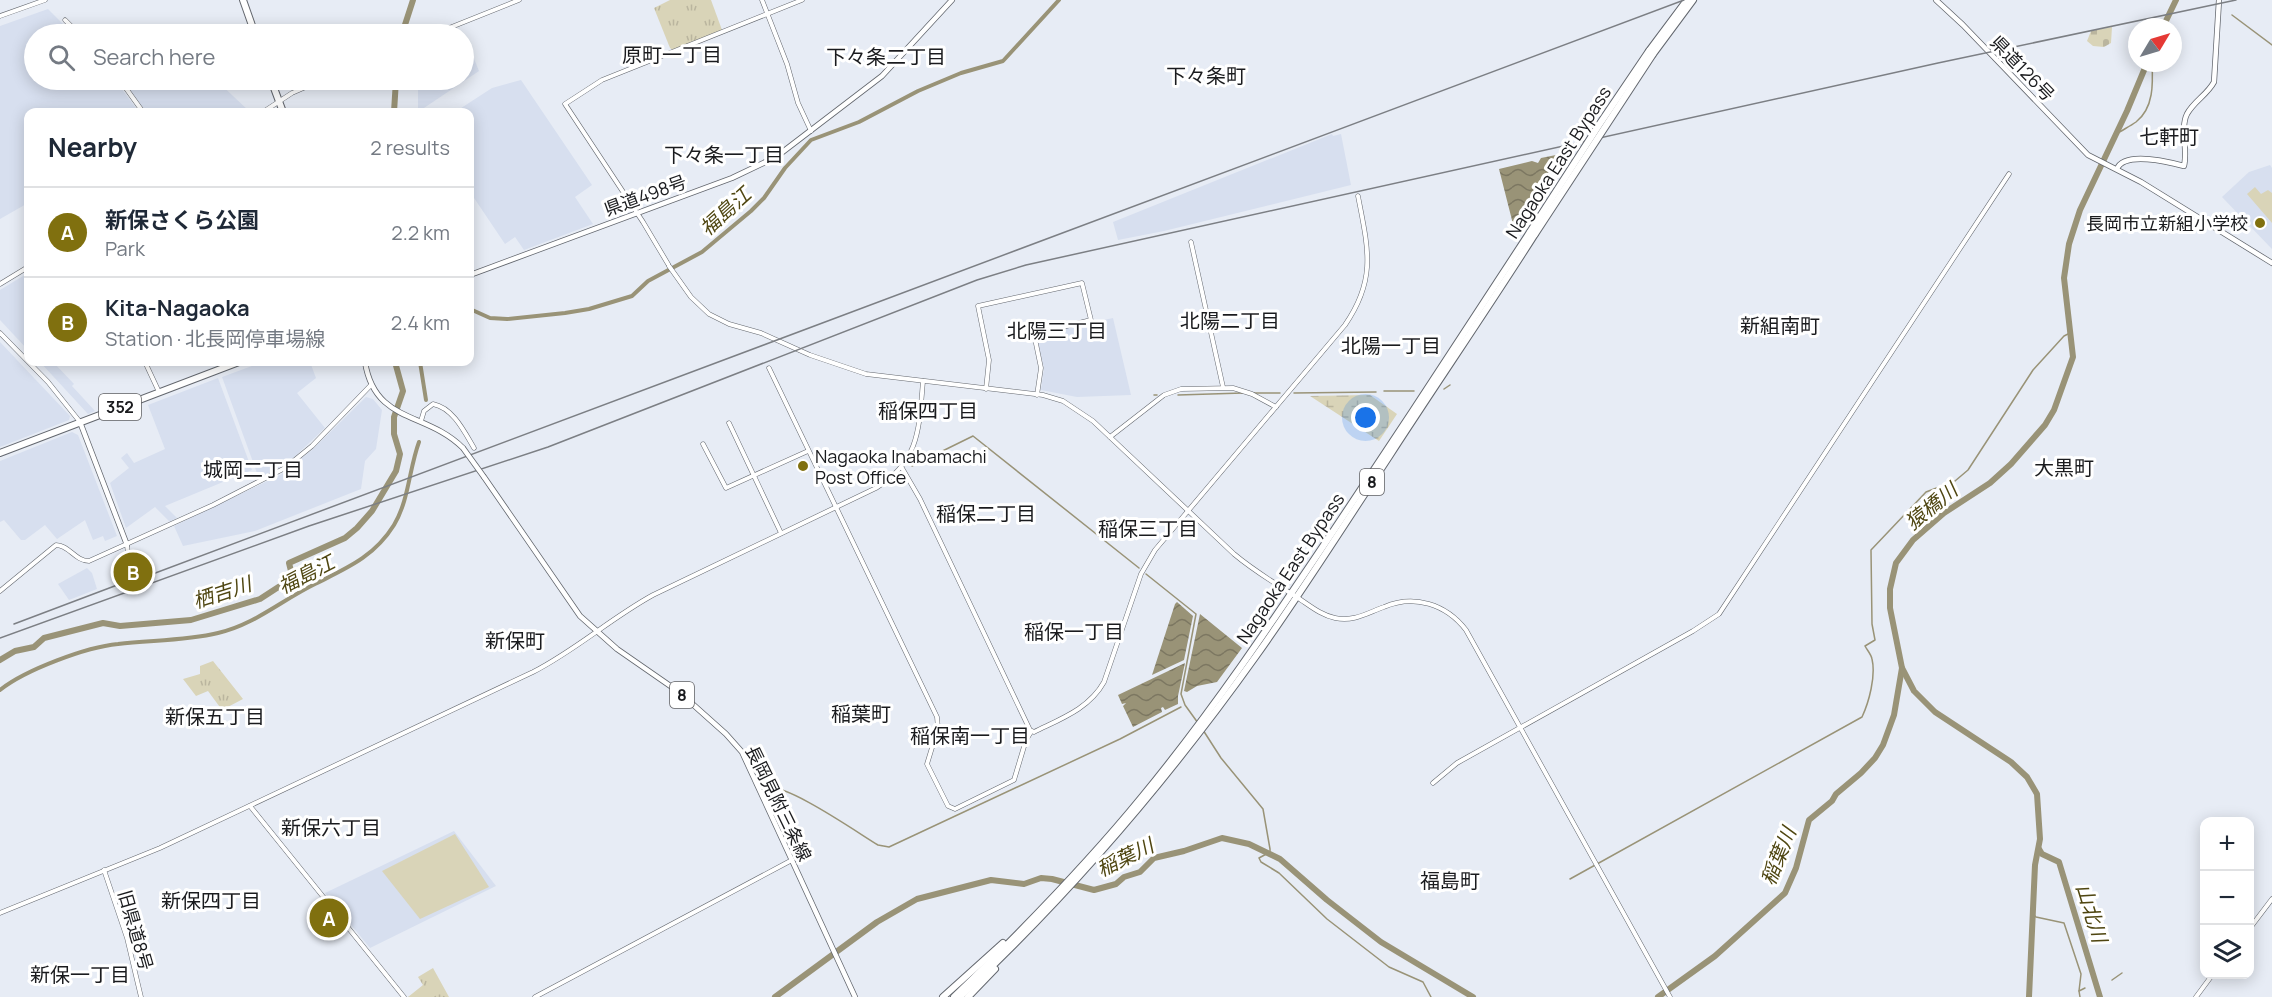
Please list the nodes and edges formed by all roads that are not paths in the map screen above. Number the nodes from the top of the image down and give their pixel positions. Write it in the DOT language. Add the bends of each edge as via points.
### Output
graph roads {
  1 [pos="45,0"];
  2 [pos="243,0"];
  3 [pos="519,0"];
  4 [pos="762,0"];
  5 [pos="802,0"];
  6 [pos="952,0"];
  7 [pos="1687,0"];
  8 [pos="1693,0"];
  9 [pos="1936,0"];
  10 [pos="2219,0"];
  11 [pos="767,14"];
  12 [pos="0,16"];
  13 [pos="65,20"];
  14 [pos="69,24"];
  15 [pos="251,24"];
  16 [pos="459,24"];
  17 [pos="1651,53"];
  18 [pos="127,90"];
  19 [pos="275,90"];
  20 [pos="297,90"];
  21 [pos="279,101"];
  22 [pos="140,108"];
  23 [pos="269,108"];
  24 [pos="282,108"];
  25 [pos="811,131"];
  26 [pos="2115,168"];
  27 [pos="2009,174"];
  28 [pos="1358,196"];
  29 [pos="637,213"];
  30 [pos="1191,242"];
  31 [pos="2272,263"];
  32 [pos="24,269"];
  33 [pos="474,274"];
  34 [pos="0,284"];
  35 [pos="0,333"];
  36 [pos="24,358"];
  37 [pos="32,366"];
  38 [pos="147,366"];
  39 [pos="228,366"];
  40 [pos="365,366"];
  41 [pos="769,368"];
  42 [pos="922,381"];
  43 [pos="371,385"];
  44 [pos="1223,387"];
  45 [pos="986,389"];
  46 [pos="159,392"];
  47 [pos="1037,395"];
  48 [pos="1276,407"];
  49 [pos="421,421"];
  50 [pos="80,422"];
  51 [pos="729,423"];
  52 [pos="1110,437"];
  53 [pos="703,444"];
  54 [pos="474,448"];
  55 [pos="808,451"];
  56 [pos="0,453"];
  57 [pos="902,468"];
  58 [pos="754,475"];
  59 [pos="835,507"];
  60 [pos="1188,510"];
  61 [pos="781,533"];
  62 [pos="127,545"];
  63 [pos="129,563"];
  64 [pos="0,591"];
  65 [pos="1294,596"];
  66 [pos="596,632"];
  67 [pos="1521,727"];
  68 [pos="1197,731"];
  69 [pos="1031,732"];
  70 [pos="1433,783"];
  71 [pos="250,806"];
  72 [pos="792,860"];
  73 [pos="104,870"];
  74 [pos="2272,899"];
  75 [pos="1042,909"];
  76 [pos="0,913"];
  77 [pos="2252,925"];
  78 [pos="1024,934"];
  79 [pos="2210,979"];
  80 [pos="141,997"];
  81 [pos="404,997"];
  82 [pos="535,997"];
  83 [pos="855,997"];
  84 [pos="943,997"];
  85 [pos="954,997"];
  86 [pos="960,997"];
  87 [pos="968,997"];
  88 [pos="1670,997"];
  89 [pos="2196,997"];
  1 -- 12 [label="street"];
  2 -- 15 [label="highway"];
  3 -- 16 [label="street"];
  4 -- 11 [label="street"];
  5 -- 11 [label="street"];
  6 -- 25 [label="main road, 県道498号" via="882,76"];
  7 -- 17 [label="highway, Nagaoka East Bypass / 8"];
  8 -- 17 [label="highway, Nagaoka East Bypass / 8"];
  9 -- 26 [label="main road, 県道126号" via="2079,147"];
  10 -- 26 [label="main road" via="2214,81 2186,116 2184,166 2126,159"];
  11 -- 25 [label="street"];
  11 -- 29 [label="street" via="602,80 565,104"];
  13 -- 14 [label="street"];
  17 -- 65 [label="highway, Nagaoka East Bypass / 8, bridge"];
  18 -- 22 [label="street"];
  19 -- 21 [label="highway"];
  20 -- 21 [label="street"];
  21 -- 23 [label="street"];
  21 -- 24 [label="highway"];
  25 -- 29 [label="main road, 県道498号" via="776,157 745,172"];
  26 -- 31 [label="main road, 県道126号"];
  27 -- 67 [label="street" via="1719,614"];
  28 -- 48 [label="street" via="1369,258 1362,295 1345,326"];
  29 -- 33 [label="main road, 県道498号"];
  29 -- 42 [label="street" via="673,271 709,314 859,372"];
  30 -- 44 [label="street"];
  32 -- 34 [label="street"];
  35 -- 36 [label="street"];
  37 -- 50 [label="street"];
  38 -- 46 [label="street"];
  39 -- 46 [label="highway, 352"];
  40 -- 43 [label="main road, 8"];
  41 -- 55 [label="street"];
  42 -- 45 [label="street"];
  42 -- 57 [label="street" via="919,431"];
  43 -- 49 [label="main road, 8" via="385,403"];
  43 -- 62 [label="street" via="285,468"];
  44 -- 48 [label="street" via="1252,394"];
  44 -- 52 [label="street" via="1173,391"];
  45 -- 47 [label="street"];
  45 -- 47 [label="street" via="988,360 978,306 1082,283 1091,320 1034,334 1041,368"];
  46 -- 50 [label="highway, 352"];
  47 -- 52 [label="street" via="1076,408"];
  48 -- 60 [label="street"];
  49 -- 54 [label="street" via="428,406 440,406 455,418"];
  49 -- 66 [label="main road, 長岡見附三条線 / 8, bridge" via="463,448 567,600"];
  50 -- 56 [label="highway, 352"];
  50 -- 62 [label="main road"];
  51 -- 58 [label="street"];
  52 -- 60 [label="street"];
  53 -- 58 [label="street" via="726,488"];
  55 -- 58 [label="street"];
  55 -- 59 [label="street"];
  57 -- 59 [label="street" via="876,488"];
  57 -- 69 [label="street"];
  58 -- 61 [label="street"];
  59 -- 61 [label="street"];
  59 -- 69 [label="street" via="937,717 938,728 927,764 948,806 955,809 1014,780"];
  60 -- 65 [label="street" via="1243,561"];
  60 -- 69 [label="street" via="1141,574 1100,689 1075,712"];
  61 -- 66 [label="street" via="640,602"];
  62 -- 63 [label="street"];
  62 -- 64 [label="street" via="87,561 57,545"];
  65 -- 67 [label="street" via="1324,615 1343,620 1398,602 1422,602 1446,611 1466,630"];
  65 -- 68 [label="highway, Nagaoka East Bypass / 8" via="1256,656"];
  66 -- 71 [label="street" via="539,669"];
  66 -- 72 [label="main road, 長岡見附三条線 / 8" via="679,692 734,742"];
  67 -- 70 [label="street" via="1457,763"];
  67 -- 88 [label="street"];
  68 -- 75 [label="highway, Nagaoka East Bypass / 8"];
  68 -- 78 [label="highway, Nagaoka East Bypass / 8" via="1094,861"];
  71 -- 73 [label="street"];
  71 -- 81 [label="street"];
  72 -- 82 [label="street"];
  72 -- 83 [label="main road, 長岡見附三条線 / 8"];
  73 -- 76 [label="street"];
  73 -- 80 [label="street, 旧県道8号" via="127,938"];
  74 -- 77 [label="street"];
  75 -- 84 [label="highway"];
  75 -- 85 [label="highway, Nagaoka East Bypass / 8"];
  78 -- 86 [label="highway, Nagaoka East Bypass / 8"];
  78 -- 87 [label="highway"];
  79 -- 89 [label="street"];
}
